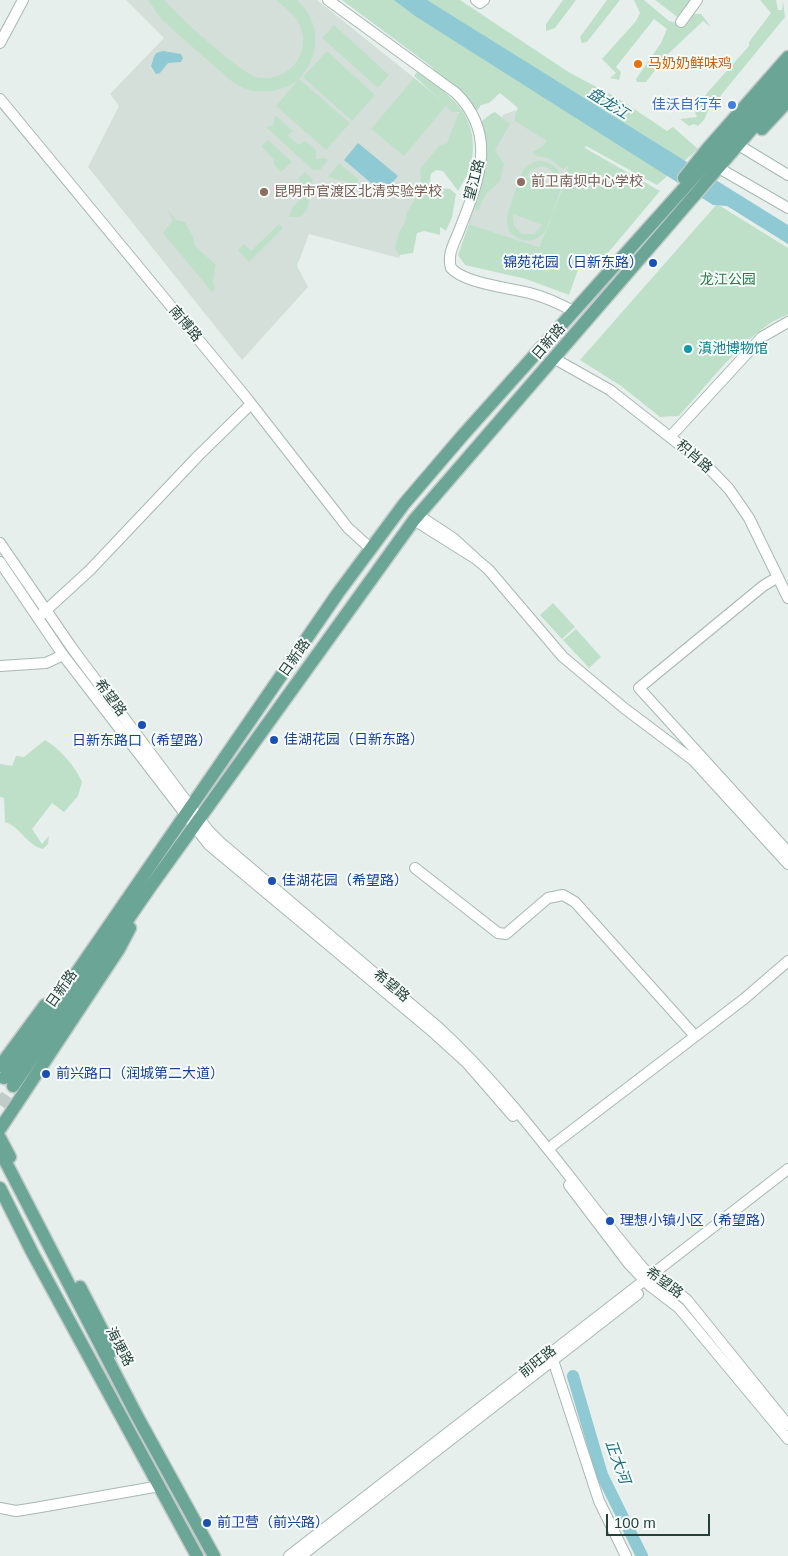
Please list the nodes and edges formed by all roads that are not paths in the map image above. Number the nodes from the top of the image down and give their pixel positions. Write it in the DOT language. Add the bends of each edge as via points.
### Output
graph roads {
  1 [pos="23,0"];
  2 [pos="328,0"];
  3 [pos="476,0"];
  4 [pos="484,0"];
  5 [pos="697,0"];
  6 [pos="681,22"];
  7 [pos="0,43"];
  8 [pos="788,57"];
  9 [pos="788,72"];
  10 [pos="788,87"];
  11 [pos="0,99"];
  12 [pos="788,101"];
  13 [pos="745,149"];
  14 [pos="725,151"];
  15 [pos="714,164"];
  16 [pos="788,175"];
  17 [pos="686,196"];
  18 [pos="788,208"];
  19 [pos="573,312"];
  20 [pos="788,322"];
  21 [pos="555,359"];
  22 [pos="251,404"];
  23 [pos="671,436"];
  24 [pos="458,441"];
  25 [pos="414,520"];
  26 [pos="0,543"];
  27 [pos="370,548"];
  28 [pos="0,562"];
  29 [pos="778,577"];
  30 [pos="788,598"];
  31 [pos="42,615"];
  32 [pos="63,655"];
  33 [pos="0,666"];
  34 [pos="193,817"];
  35 [pos="788,852"];
  36 [pos="788,864"];
  37 [pos="415,868"];
  38 [pos="151,886"];
  39 [pos="788,961"];
  40 [pos="695,1036"];
  41 [pos="6,1077"];
  42 [pos="0,1129"];
  43 [pos="0,1138"];
  44 [pos="549,1148"];
  45 [pos="0,1151"];
  46 [pos="0,1168"];
  47 [pos="788,1169"];
  48 [pos="788,1176"];
  49 [pos="0,1188"];
  50 [pos="0,1206"];
  51 [pos="650,1280"];
  52 [pos="553,1360"];
  53 [pos="116,1404"];
  54 [pos="137,1416"];
  55 [pos="788,1425"];
  56 [pos="788,1439"];
  57 [pos="160,1486"];
  58 [pos="0,1508"];
  59 [pos="197,1556"];
  60 [pos="214,1556"];
  61 [pos="289,1556"];
  62 [pos="301,1556"];
  63 [pos="626,1556"];
  1 -- 7 [label="street"];
  2 -- 19 [label="street, 望江路" via="456,93 472,111 481,138 482,159 450,253 452,268 462,277 534,294"];
  3 -- 4 [label="street" via="480,3"];
  5 -- 6 [label="street"];
  8 -- 15 [label="main road, 日新路"];
  9 -- 14 [label="main road, 日新路"];
  10 -- 14 [label="main road, 日新路"];
  11 -- 22 [label="street, 南博路"];
  12 -- 13 [label="main road, 日新路"];
  13 -- 15 [label="main road, 日新路"];
  13 -- 16 [label="street"];
  14 -- 15 [label="main road, 日新路"];
  15 -- 17 [label="main road, 日新路"];
  15 -- 18 [label="street"];
  17 -- 19 [label="main road, 日新路" via="632,246"];
  17 -- 21 [label="main road, 日新路" via="630,270"];
  19 -- 24 [label="main road, 日新路"];
  20 -- 23 [label="street" via="762,337"];
  21 -- 23 [label="street, 积肖路" via="610,390"];
  21 -- 25 [label="main road, 日新路"];
  22 -- 27 [label="street, 南博路" via="348,528"];
  22 -- 31 [label="street"];
  23 -- 29 [label="street, 积肖路" via="708,467 729,490 749,518"];
  24 -- 25 [label="main road" via="433,485 400,524 403,528"];
  24 -- 27 [label="main road, 日新路"];
  25 -- 34 [label="main road, 日新路"];
  25 -- 36 [label="street" via="488,569 563,657 693,760"];
  26 -- 31 [label="street, 希望路"];
  27 -- 34 [label="main road, 日新路"];
  28 -- 31 [label="street, 希望路"];
  29 -- 30 [label="street, 积肖路"];
  29 -- 35 [label="street" via="639,688"];
  31 -- 32 [label="street, 希望路"];
  31 -- 34 [label="street, 希望路"];
  32 -- 33 [label="street" via="46,663"];
  32 -- 34 [label="street, 希望路"];
  34 -- 38 [label="main road, 日新路"];
  34 -- 41 [label="main road, 日新路" via="77,962"];
  34 -- 44 [label="street, 希望路" via="471,1057"];
  34 -- 51 [label="street, 希望路" via="220,854 467,1063"];
  37 -- 40 [label="street" via="498,933 506,934 548,898 564,895 575,902"];
  38 -- 41 [label="main road, 日新路"];
  38 -- 42 [label="main road" via="119,949"];
  39 -- 40 [label="street" via="744,1000"];
  40 -- 44 [label="street"];
  43 -- 54 [label="main road" via="104,1330 129,1386"];
  44 -- 51 [label="street, 希望路"];
  45 -- 54 [label="main road, 海埂路"];
  46 -- 54 [label="main road" via="105,1368"];
  47 -- 51 [label="street, 前旺路"];
  48 -- 51 [label="street, 前旺路"];
  49 -- 53 [label="main road"];
  50 -- 53 [label="main road" via="73,1343 93,1376"];
  51 -- 52 [label="street, 前旺路"];
  51 -- 55 [label="street, 希望路" via="672,1287 687,1300"];
  51 -- 56 [label="street, 希望路" via="680,1308"];
  51 -- 61 [label="street, 前旺路"];
  52 -- 62 [label="street, 前旺路"];
  52 -- 63 [label="street" via="599,1501"];
  53 -- 57 [label="main road"];
  54 -- 60 [label="main road, 海埂路"];
  57 -- 58 [label="street" via="16,1511"];
  57 -- 59 [label="main road"];
}
